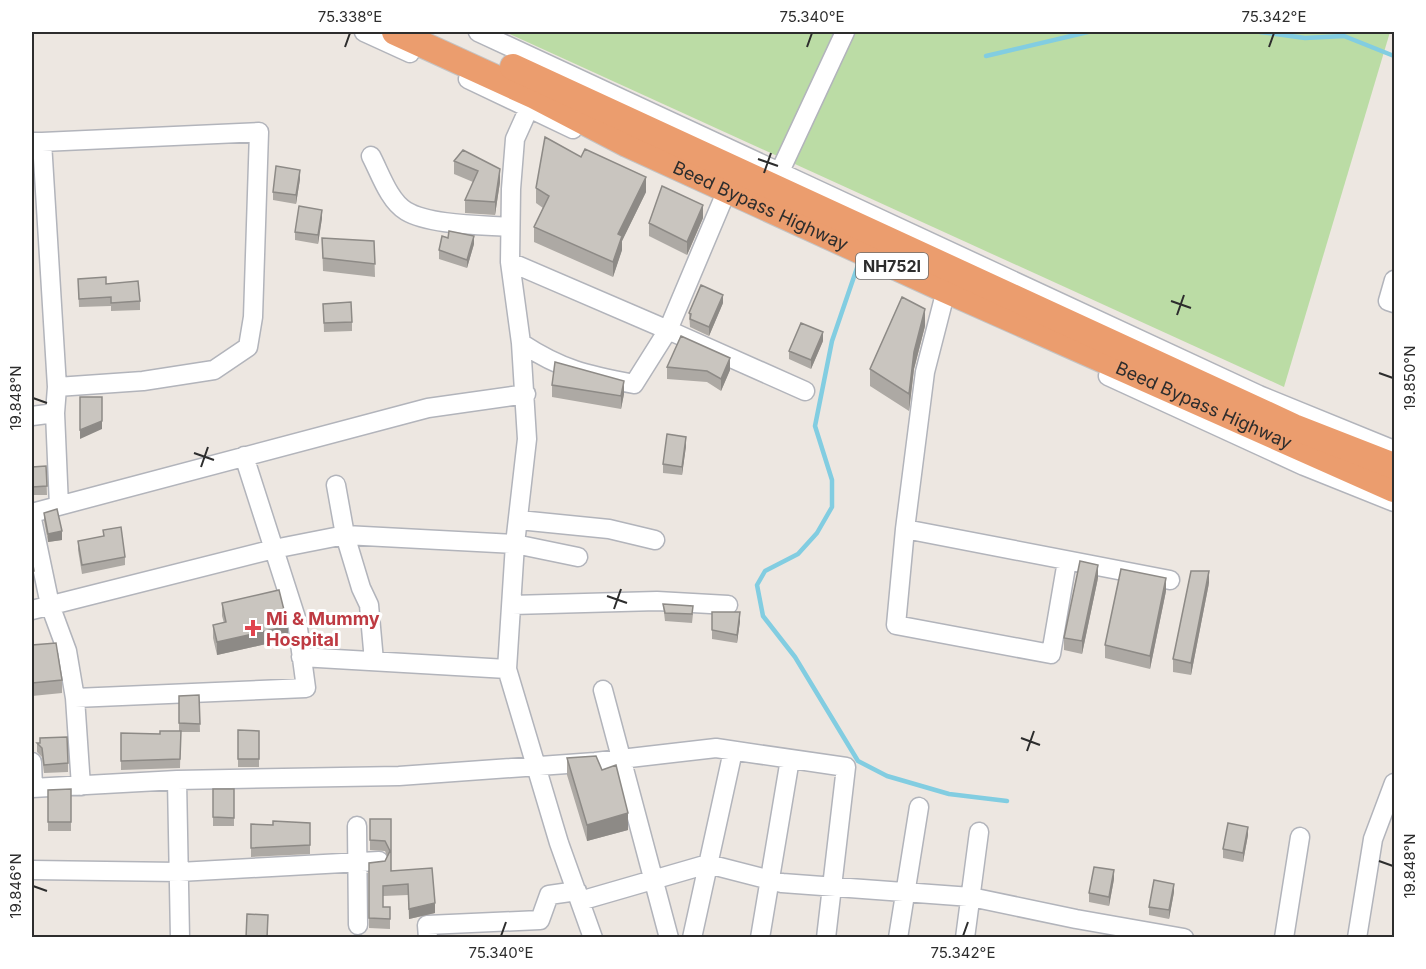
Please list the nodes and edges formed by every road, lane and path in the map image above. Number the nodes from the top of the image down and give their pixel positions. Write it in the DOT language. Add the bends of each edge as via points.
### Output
graph roads {
  1 [pos="364,32"];
  2 [pos="394,32"];
  3 [pos="436,32"];
  4 [pos="478,32"];
  5 [pos="845,32"];
  6 [pos="538,87"];
  7 [pos="37,142"];
  8 [pos="371,156"];
  9 [pos="776,179"];
  10 [pos="725,195"];
  11 [pos="509,227"];
  12 [pos="40,238"];
  13 [pos="510,261"];
  14 [pos="1395,280"];
  15 [pos="944,295"];
  16 [pos="1395,303"];
  17 [pos="668,330"];
  18 [pos="521,343"];
  19 [pos="1097,346"];
  20 [pos="57,387"];
  21 [pos="805,391"];
  22 [pos="526,394"];
  23 [pos="56,413"];
  24 [pos="32,416"];
  25 [pos="1395,450"];
  26 [pos="244,456"];
  27 [pos="1395,466"];
  28 [pos="336,485"];
  29 [pos="1395,489"];
  30 [pos="1395,502"];
  31 [pos="59,506"];
  32 [pos="32,513"];
  33 [pos="32,519"];
  34 [pos="519,520"];
  35 [pos="905,529"];
  36 [pos="345,535"];
  37 [pos="655,540"];
  38 [pos="515,543"];
  39 [pos="274,549"];
  40 [pos="578,557"];
  41 [pos="1067,561"];
  42 [pos="1170,580"];
  43 [pos="50,605"];
  44 [pos="512,605"];
  45 [pos="728,605"];
  46 [pos="32,610"];
  47 [pos="301,657"];
  48 [pos="374,661"];
  49 [pos="507,669"];
  50 [pos="603,690"];
  51 [pos="75,698"];
  52 [pos="733,751"];
  53 [pos="621,759"];
  54 [pos="790,759"];
  55 [pos="32,762"];
  56 [pos="535,768"];
  57 [pos="177,780"];
  58 [pos="1395,783"];
  59 [pos="81,786"];
  60 [pos="32,788"];
  61 [pos="920,807"];
  62 [pos="1389,811"];
  63 [pos="357,826"];
  64 [pos="979,832"];
  65 [pos="1300,837"];
  66 [pos="380,861"];
  67 [pos="358,862"];
  68 [pos="708,864"];
  69 [pos="32,870"];
  70 [pos="179,872"];
  71 [pos="770,879"];
  72 [pos="654,881"];
  73 [pos="834,885"];
  74 [pos="906,891"];
  75 [pos="579,896"];
  76 [pos="971,897"];
  77 [pos="358,925"];
  78 [pos="180,938"];
  79 [pos="428,938"];
  80 [pos="593,938"];
  81 [pos="669,938"];
  82 [pos="692,938"];
  83 [pos="760,938"];
  84 [pos="826,938"];
  85 [pos="898,938"];
  86 [pos="965,938"];
  87 [pos="1184,938"];
  88 [pos="1284,938"];
  89 [pos="1357,938"];
  1 -- 6 [label="street"];
  2 -- 6 [label="highway, Beed Bypass Highway / NH752I"];
  3 -- 6 [label="highway, Beed Bypass Highway / NH752I"];
  4 -- 6 [label="street"];
  5 -- 9 [label="street"];
  6 -- 9 [label="highway, Beed Bypass Highway / NH752I"];
  6 -- 10 [label="highway, Beed Bypass Highway / NH752I" via="627,144"];
  6 -- 11 [label="street" via="515,139"];
  7 -- 12 [label="street"];
  7 -- 20 [label="street" via="259,132 253,317 248,347 214,370 142,381"];
  8 -- 11 [label="street" via="391,194 406,211 440,221"];
  9 -- 19 [label="highway, Beed Bypass Highway / NH752I" via="984,275"];
  10 -- 15 [label="highway, Beed Bypass Highway / NH752I"];
  10 -- 17 [label="street"];
  11 -- 13 [label="street"];
  12 -- 20 [label="street"];
  13 -- 17 [label="street"];
  13 -- 18 [label="street"];
  14 -- 16 [label="street" via="1388,300"];
  15 -- 19 [label="highway, Beed Bypass Highway / NH752I"];
  15 -- 35 [label="street" via="925,372"];
  17 -- 18 [label="street" via="634,384 579,374"];
  17 -- 21 [label="street"];
  18 -- 22 [label="street"];
  19 -- 25 [label="street" via="1259,395"];
  19 -- 27 [label="highway, Beed Bypass Highway / NH752I"];
  19 -- 29 [label="highway, Beed Bypass Highway / NH752I"];
  19 -- 30 [label="street" via="1304,466"];
  20 -- 23 [label="street"];
  22 -- 26 [label="street" via="428,408"];
  22 -- 34 [label="street" via="527,439"];
  23 -- 24 [label="street"];
  23 -- 31 [label="street"];
  26 -- 31 [label="street"];
  26 -- 39 [label="street"];
  28 -- 36 [label="street"];
  31 -- 32 [label="street"];
  33 -- 43 [label="street"];
  34 -- 37 [label="street" via="609,529"];
  34 -- 38 [label="street"];
  35 -- 41 [label="street"];
  35 -- 41 [label="street" via="896,625 1051,654"];
  36 -- 38 [label="street"];
  36 -- 39 [label="street"];
  36 -- 48 [label="street" via="369,605"];
  38 -- 40 [label="street"];
  38 -- 44 [label="street"];
  39 -- 43 [label="street"];
  39 -- 47 [label="street" via="297,621"];
  41 -- 42 [label="street"];
  43 -- 46 [label="street"];
  43 -- 51 [label="street" via="67,651"];
  44 -- 45 [label="street" via="657,601"];
  44 -- 49 [label="street"];
  47 -- 48 [label="street"];
  47 -- 51 [label="street" via="306,688"];
  48 -- 49 [label="street"];
  49 -- 56 [label="street"];
  50 -- 53 [label="street"];
  51 -- 59 [label="street"];
  52 -- 53 [label="street" via="716,748"];
  52 -- 54 [label="street"];
  52 -- 68 [label="street"];
  53 -- 56 [label="street"];
  53 -- 72 [label="street"];
  54 -- 71 [label="street"];
  54 -- 73 [label="street" via="846,767"];
  55 -- 60 [label="street"];
  56 -- 57 [label="street" via="399,776"];
  56 -- 75 [label="street"];
  57 -- 59 [label="street"];
  57 -- 70 [label="street"];
  58 -- 62 [label="street"];
  59 -- 60 [label="street"];
  61 -- 74 [label="street"];
  62 -- 89 [label="street" via="1373,839"];
  63 -- 67 [label="street"];
  64 -- 76 [label="street"];
  65 -- 88 [label="street"];
  66 -- 67 [label="street"];
  67 -- 70 [label="street"];
  67 -- 77 [label="street"];
  68 -- 71 [label="street"];
  68 -- 72 [label="street"];
  68 -- 82 [label="street"];
  69 -- 70 [label="street"];
  70 -- 78 [label="street"];
  71 -- 73 [label="street"];
  71 -- 83 [label="street"];
  72 -- 75 [label="street"];
  72 -- 81 [label="street"];
  73 -- 74 [label="street"];
  73 -- 84 [label="street"];
  74 -- 76 [label="street"];
  74 -- 85 [label="street"];
  75 -- 79 [label="street" via="549,895 540,920 427,924"];
  75 -- 80 [label="street"];
  76 -- 86 [label="street"];
  76 -- 87 [label="street"];
}
